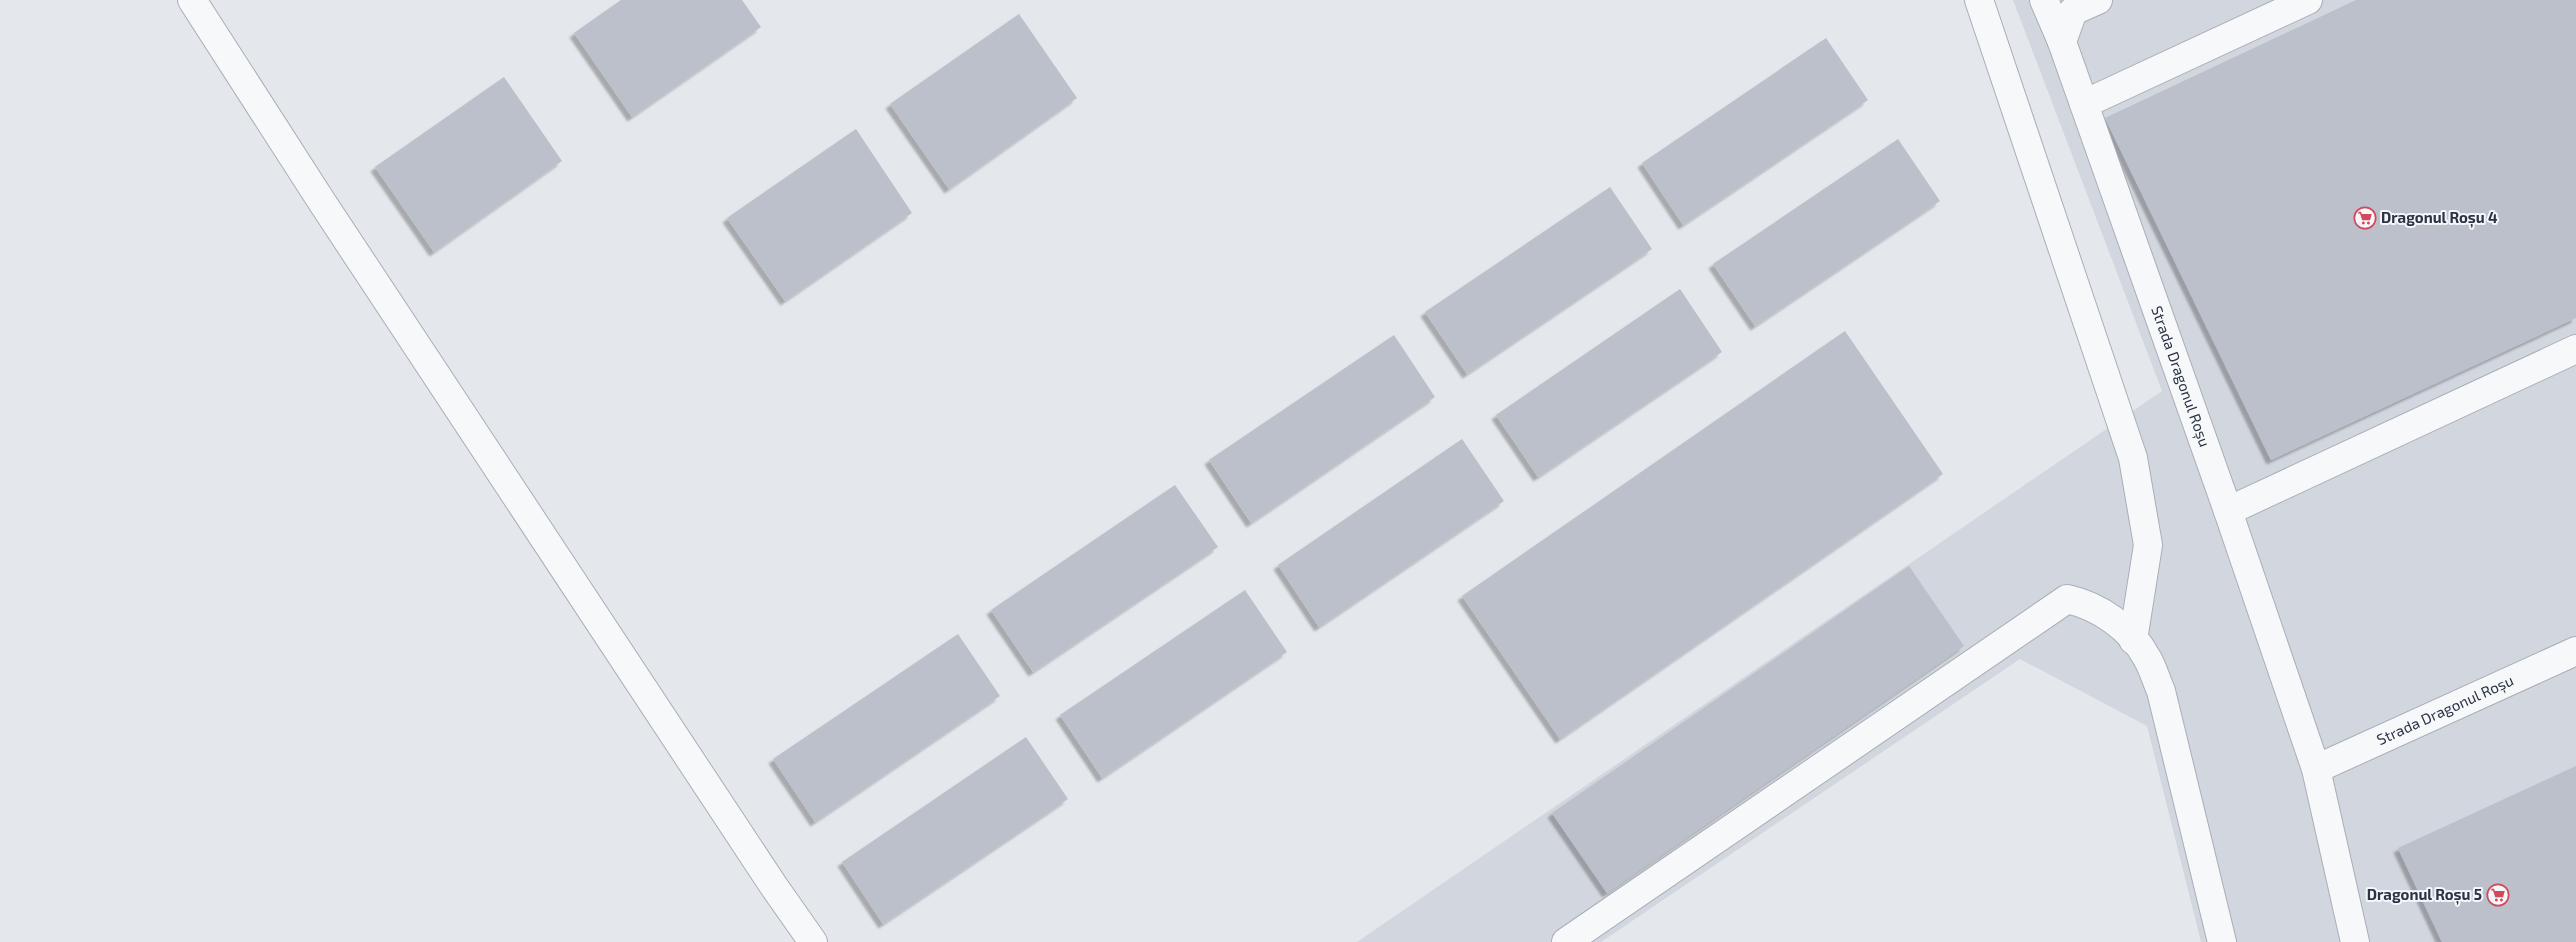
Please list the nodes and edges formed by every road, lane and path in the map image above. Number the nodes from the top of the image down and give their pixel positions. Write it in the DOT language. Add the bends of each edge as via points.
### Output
graph roads {
  1 [pos="192,0"];
  2 [pos="1979,0"];
  3 [pos="2044,0"];
  4 [pos="2098,0"];
  5 [pos="2308,0"];
  6 [pos="2062,42"];
  7 [pos="2084,104"];
  8 [pos="2576,349"];
  9 [pos="2228,511"];
  10 [pos="2133,640"];
  11 [pos="2576,652"];
  12 [pos="2316,768"];
  13 [pos="813,942"];
  14 [pos="1566,942"];
  15 [pos="2222,942"];
  16 [pos="2355,942"];
  1 -- 13 [label="street" via="427,362"];
  2 -- 10 [label="street" via="2133,458 2148,545"];
  3 -- 6 [label="street, Strada Dragonul Roșu"];
  4 -- 6 [label="street" via="2072,11"];
  5 -- 7 [label="street"];
  6 -- 7 [label="street, Strada Dragonul Roșu"];
  7 -- 9 [label="street, Strada Dragonul Roșu"];
  8 -- 9 [label="street"];
  9 -- 12 [label="street, Strada Dragonul Roșu"];
  10 -- 14 [label="street" via="2115,622 2088,604 2067,599"];
  10 -- 15 [label="street" via="2147,658 2161,691"];
  11 -- 12 [label="street, Strada Dragonul Roșu"];
  12 -- 16 [label="street, Strada Dragonul Roșu"];
}
